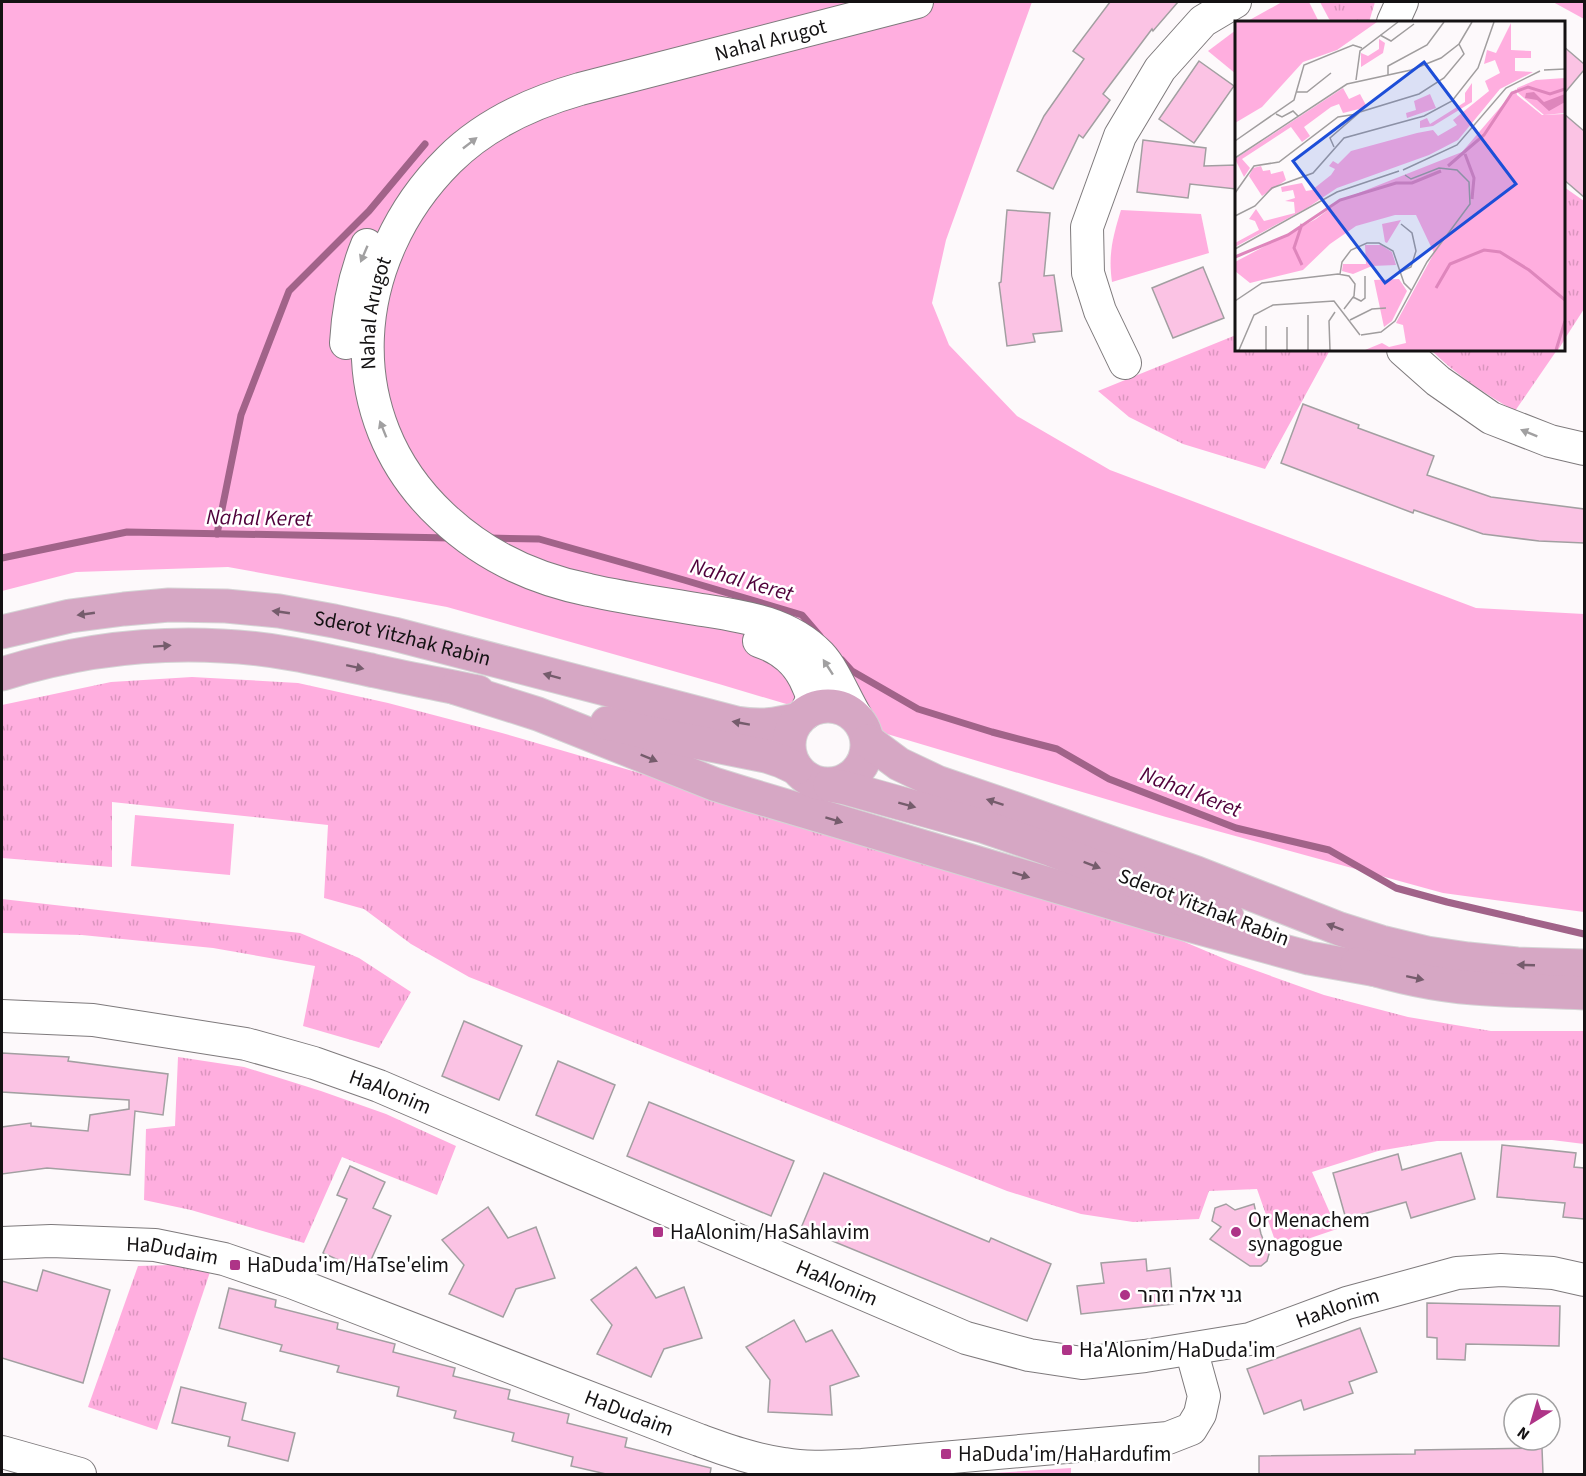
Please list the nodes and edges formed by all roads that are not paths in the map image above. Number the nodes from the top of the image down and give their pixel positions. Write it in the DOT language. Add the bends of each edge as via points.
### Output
graph roads {
  1 [pos="836,2"];
  2 [pos="917,2"];
  3 [pos="1235,2"];
  4 [pos="1402,2"];
  5 [pos="1393,21"];
  6 [pos="1404,351"];
  7 [pos="1125,363"];
  8 [pos="1584,449"];
  9 [pos="2,632"];
  10 [pos="2,674"];
  11 [pos="456,688"];
  12 [pos="802,716"];
  13 [pos="863,729"];
  14 [pos="796,768"];
  15 [pos="830,785"];
  16 [pos="1584,966"];
  17 [pos="1377,970"];
  18 [pos="1584,993"];
  19 [pos="2,1016"];
  20 [pos="2,1243"];
  21 [pos="1584,1280"];
  22 [pos="1191,1349"];
  23 [pos="2,1452"];
  24 [pos="827,1471"];
  25 [pos="80,1474"];
  1 -- 12 [label="street, Nahal Arugot, one-way" via="582,67 518,89 471,114 419,162 386,208 360,264 347,322 347,382 362,435 388,482 426,527 473,563 526,592 590,609 744,637 782,651 801,670 811,692 811,701"];
  13 -- 2 [label="street, Nahal Arugot, one-way" via="829,666 793,634 777,626 591,591 543,578 498,557 462,533 425,499 394,455 370,386 368,337 377,281 403,218 450,159 510,115 551,97"];
  3 -- 7 [label="street" via="1203,21 1160,69 1120,136 1087,227 1088,273"];
  4 -- 5 [label="street"];
  8 -- 6 [label="street, one-way" via="1550,441 1491,418 1438,381"];
  12 -- 9 [label="main road, Sderot Yitzhak Rabin, one-way" via="773,725 736,723 394,634 268,610 169,605 70,616"];
  10 -- 11 [label="main road, Sderot Yitzhak Rabin, one-way" via="77,656 128,649 224,646 326,660"];
  11 -- 14 [label="main road, Sderot Yitzhak Rabin" via="766,756"];
  11 -- 17 [label="main road, one-way" via="538,714 743,793 1220,934 1309,958"];
  12 -- 13 [label="main road" via="821,706 834,706 847,710"];
  12 -- 14 [label="main road" via="791,730 789,743"];
  13 -- 15 [label="main road" via="867,754 862,766 854,776"];
  16 -- 13 [label="main road, Sderot Yitzhak Rabin, one-way" via="1468,959 1381,942 1340,929 1197,873 937,782 899,764"];
  14 -- 15 [label="main road" via="805,778"];
  15 -- 17 [label="main road, Sderot Yitzhak Rabin, one-way" via="992,829"];
  17 -- 18 [label="main road, Sderot Yitzhak Rabin, one-way" via="1472,988"];
  19 -- 22 [label="street, HaAlonim" via="116,1023 246,1044 314,1063 379,1086 966,1338 1029,1355 1082,1363"];
  20 -- 24 [label="street, HaDudaim" via="155,1245 224,1259 291,1281 699,1440 747,1456"];
  21 -- 22 [label="street, HaAlonim" via="1553,1273 1501,1270 1457,1273 1347,1303 1250,1339"];
  22 -- 24 [label="street, HaDudaim" via="1204,1396 1200,1414 1191,1429 1168,1438"];
  23 -- 25 [label="street"];
}
